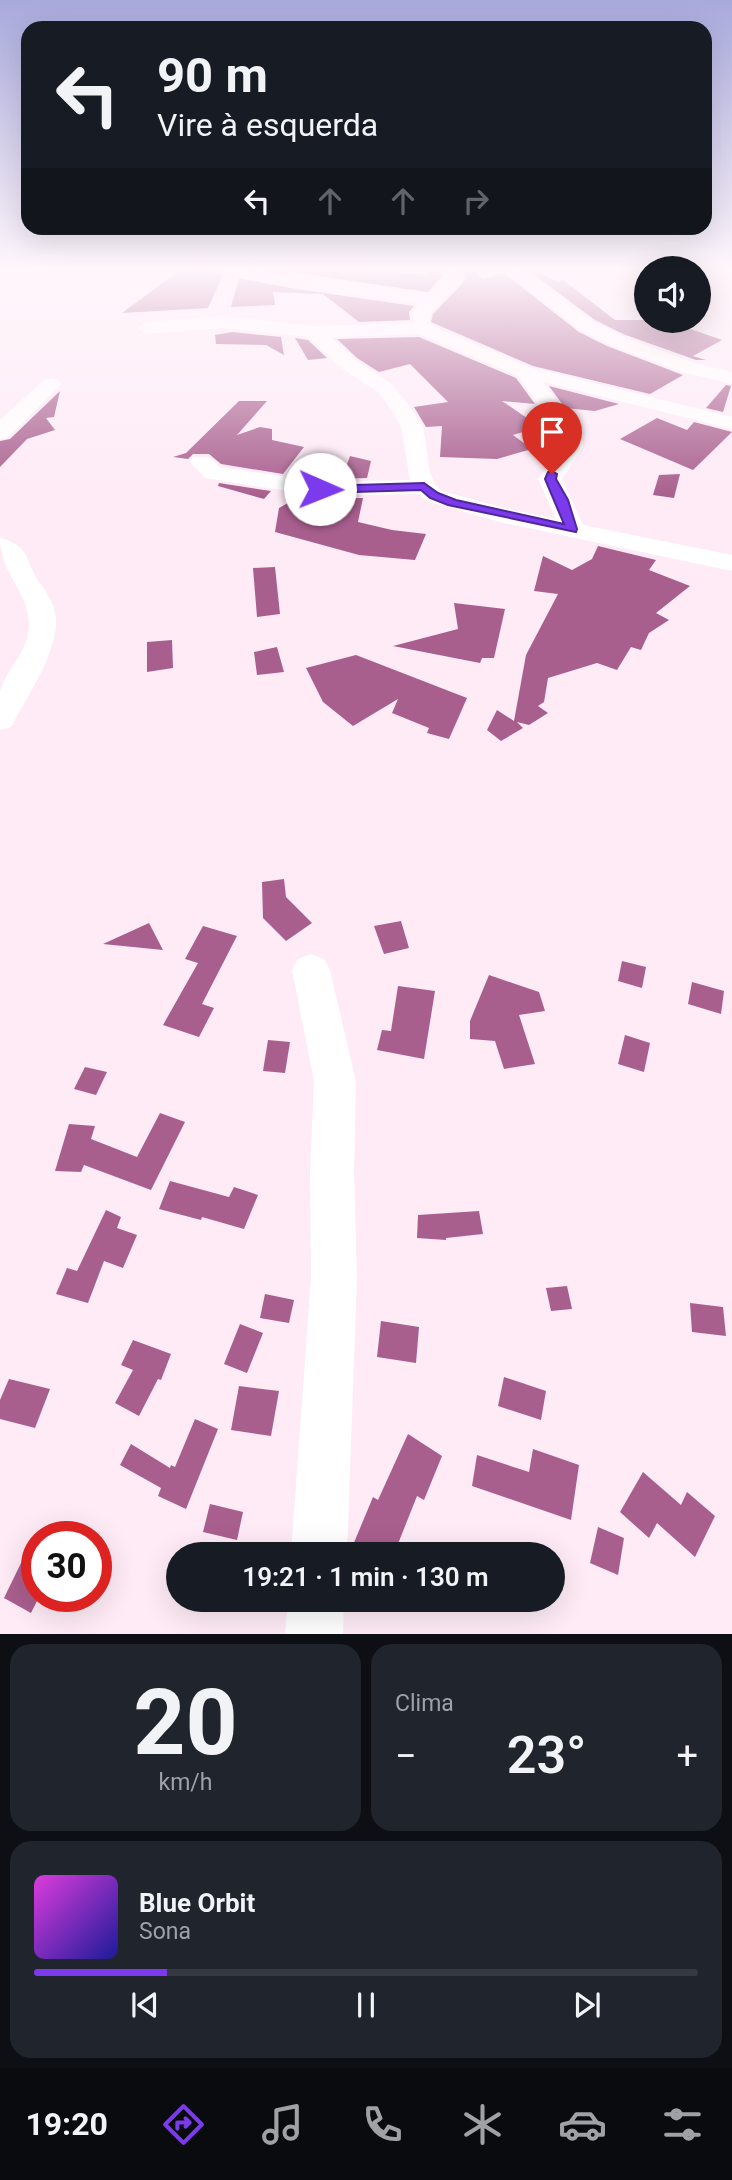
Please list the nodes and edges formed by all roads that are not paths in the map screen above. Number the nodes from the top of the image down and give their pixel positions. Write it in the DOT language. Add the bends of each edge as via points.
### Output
graph roads {
  1 [pos="328,344"];
  2 [pos="460,344"];
  3 [pos="626,344"];
  4 [pos="525,372"];
  5 [pos="732,378"];
  6 [pos="51,384"];
  7 [pos="732,423"];
  8 [pos="0,432"];
  9 [pos="201,462"];
  10 [pos="424,486"];
  11 [pos="572,529"];
  12 [pos="0,546"];
  13 [pos="732,563"];
  14 [pos="0,720"];
  15 [pos="311,970"];
  16 [pos="320,1542"];
  17 [pos="315,1612"];
  18 [pos="314,1634"];
  1 -- 10 [label="street" via="385,388 400,407 412,426"];
  2 -- 4 [label="street"];
  3 -- 5 [label="street" via="689,368"];
  4 -- 7 [label="street"];
  4 -- 11 [label="street" via="572,435 572,447 550,479"];
  6 -- 8 [label="street"];
  9 -- 10 [label="street" via="213,473 320,489"];
  10 -- 11 [label="street" via="452,502"];
  11 -- 13 [label="street"];
  12 -- 14 [label="street" via="11,550 40,606 43,626 38,648"];
  15 -- 16 [label="street" via="335,1082 334,1277"];
  17 -- 18 [label="street"];
}
